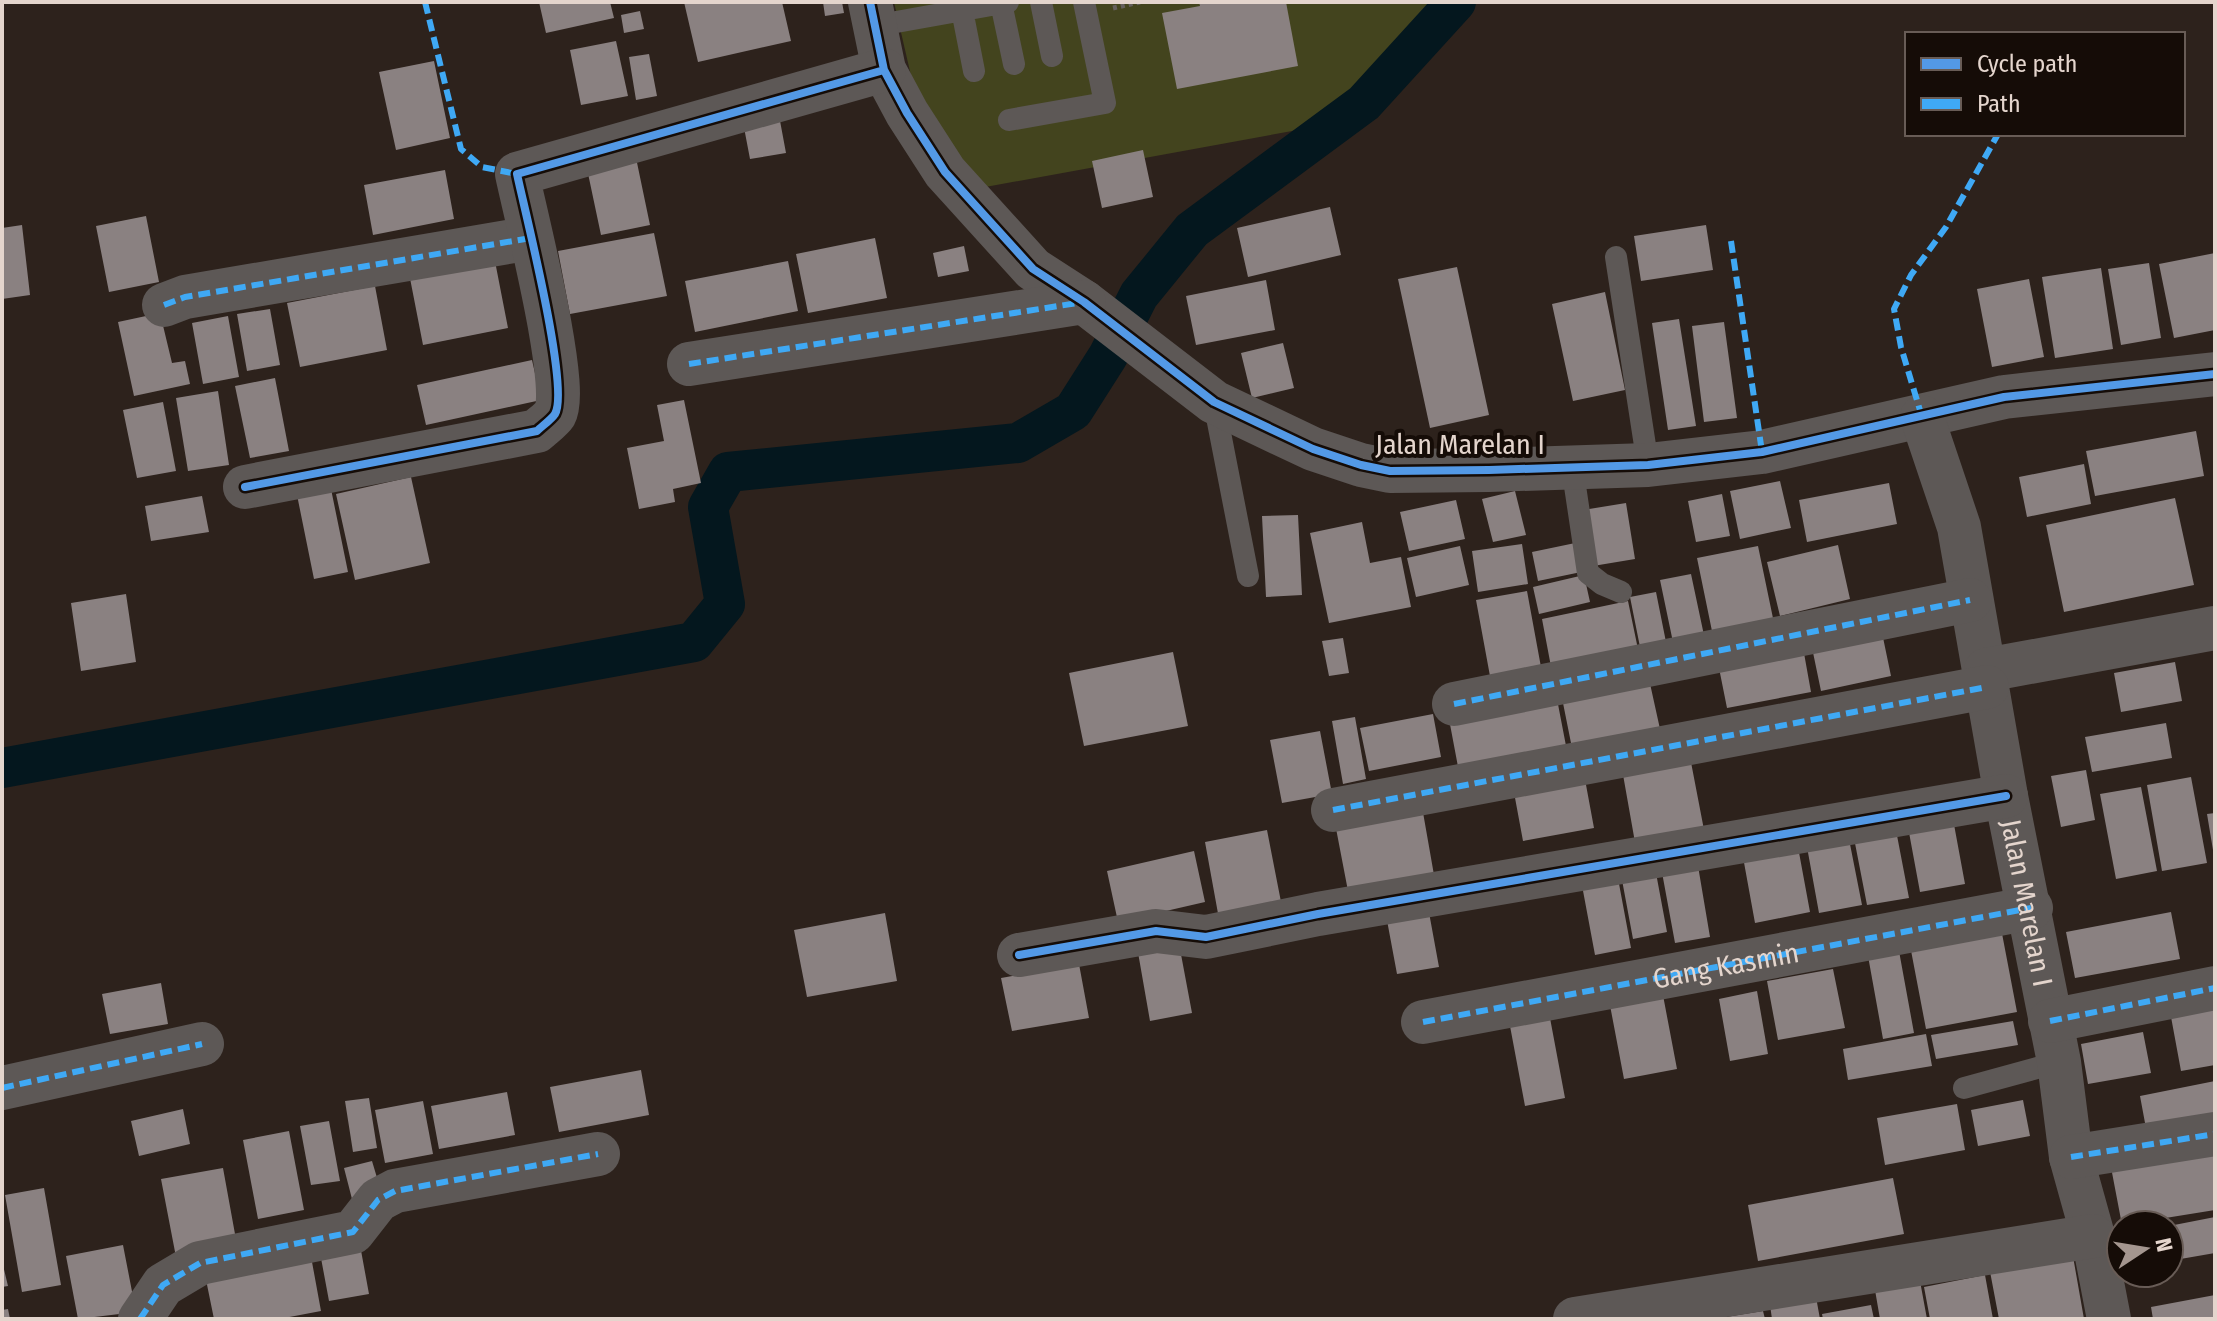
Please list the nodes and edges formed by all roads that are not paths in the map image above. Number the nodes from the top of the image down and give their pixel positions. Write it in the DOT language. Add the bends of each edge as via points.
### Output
graph roads {
  1 [pos="1041,2"];
  2 [pos="1084,2"];
  3 [pos="1005,3"];
  4 [pos="962,10"];
  5 [pos="872,14"];
  6 [pos="1052,56"];
  7 [pos="1014,64"];
  8 [pos="884,70"];
  9 [pos="974,71"];
  10 [pos="1009,120"];
  11 [pos="531,238"];
  12 [pos="1616,257"];
  13 [pos="164,305"];
  14 [pos="1097,312"];
  15 [pos="689,364"];
  16 [pos="2215,374"];
  17 [pos="1214,402"];
  18 [pos="1922,417"];
  19 [pos="1648,465"];
  20 [pos="1572,466"];
  21 [pos="245,487"];
  22 [pos="1248,576"];
  23 [pos="1621,592"];
  24 [pos="1970,600"];
  25 [pos="2215,628"];
  26 [pos="1987,678"];
  27 [pos="1454,704"];
  28 [pos="2006,796"];
  29 [pos="1333,810"];
  30 [pos="2031,908"];
  31 [pos="1019,955"];
  32 [pos="2215,988"];
  33 [pos="1423,1022"];
  34 [pos="2055,1041"];
  35 [pos="202,1044"];
  36 [pos="2,1088"];
  37 [pos="1964,1088"];
  38 [pos="2215,1134"];
  39 [pos="598,1154"];
  40 [pos="2071,1157"];
  41 [pos="2093,1236"];
  42 [pos="140,1319"];
  43 [pos="1575,1319"];
  44 [pos="2109,1319"];
  1 -- 6 [label="lane"];
  2 -- 10 [label="lane" via="1105,103"];
  3 -- 4 [label="lane"];
  3 -- 7 [label="lane"];
  4 -- 5 [label="lane"];
  4 -- 9 [label="lane"];
  5 -- 8 [label="street, Jalan Marelan I"];
  8 -- 11 [label="street" via="517,174"];
  8 -- 14 [label="street, Jalan Marelan I" via="945,172 989,224 1033,269"];
  11 -- 13 [label="street" via="185,297"];
  11 -- 21 [label="street" via="559,398 555,414 537,431"];
  12 -- 19 [label="lane"];
  14 -- 15 [label="street"];
  14 -- 17 [label="street, Jalan Marelan I"];
  16 -- 18 [label="street" via="2004,397"];
  17 -- 20 [label="street, Jalan Marelan I" via="1313,449 1390,471"];
  17 -- 22 [label="lane"];
  18 -- 19 [label="street, Jalan Marelan I" via="1762,452"];
  18 -- 24 [label="street, Jalan Marelan I" via="1959,527"];
  19 -- 20 [label="street, Jalan Marelan I"];
  20 -- 23 [label="lane" via="1588,573"];
  24 -- 26 [label="street, Jalan Marelan I"];
  24 -- 27 [label="street"];
  25 -- 26 [label="street"];
  26 -- 28 [label="street, Jalan Marelan I"];
  26 -- 29 [label="street"];
  28 -- 30 [label="street, Jalan Marelan I"];
  28 -- 31 [label="street" via="1206,937 1156,931"];
  30 -- 33 [label="street, Gang Kasmin"];
  30 -- 34 [label="street, Jalan Marelan I"];
  32 -- 34 [label="street"];
  34 -- 37 [label="lane"];
  34 -- 40 [label="street, Jalan Marelan I"];
  35 -- 36 [label="street"];
  38 -- 40 [label="street"];
  39 -- 42 [label="street" via="395,1191 378,1200 353,1232 200,1263 163,1285"];
  40 -- 41 [label="street, Jalan Marelan I"];
  41 -- 43 [label="street"];
  41 -- 44 [label="street, Jalan Marelan I"];
}
